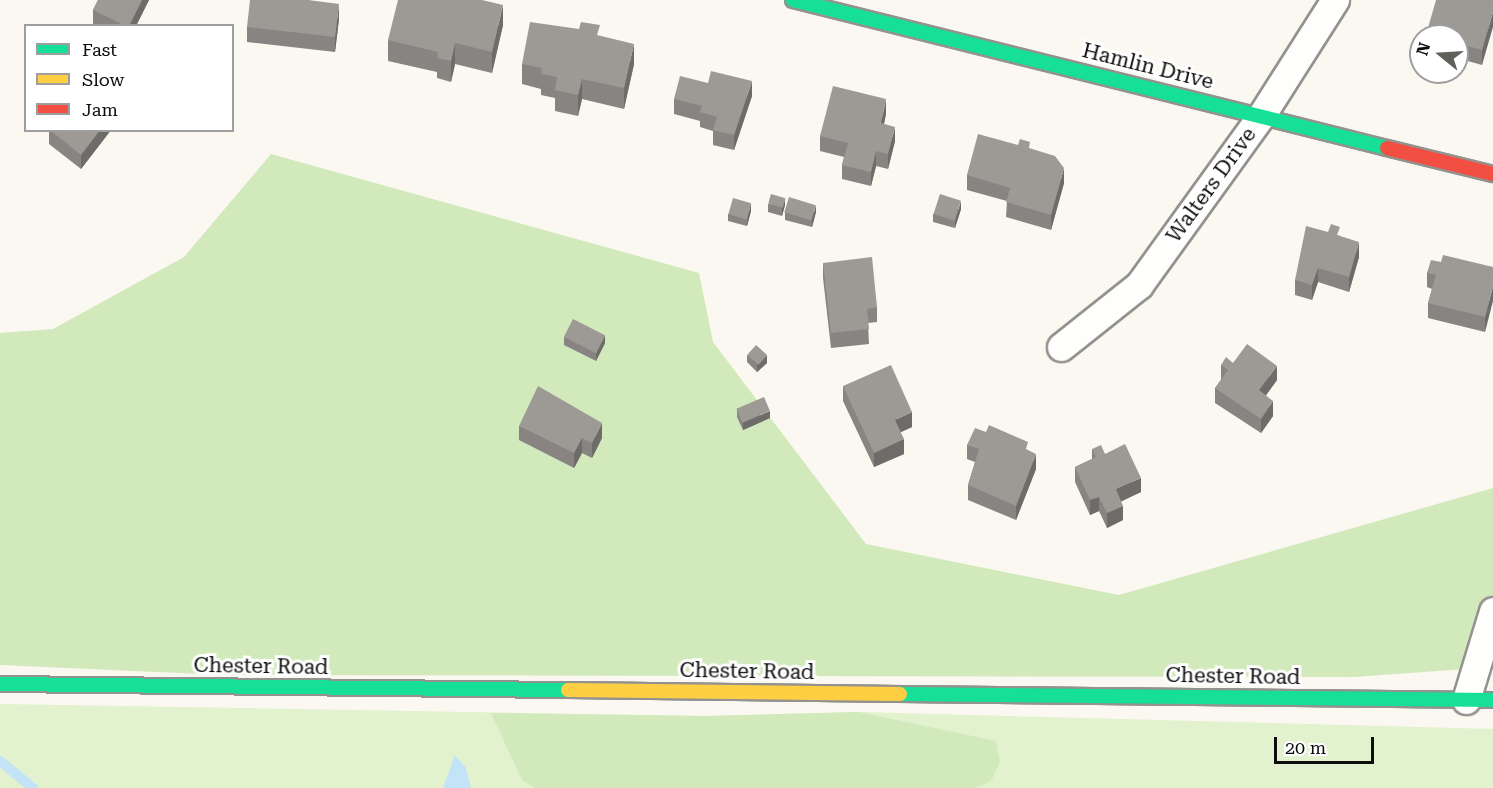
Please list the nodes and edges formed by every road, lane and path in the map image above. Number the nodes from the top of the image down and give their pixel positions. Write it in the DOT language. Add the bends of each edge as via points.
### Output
graph roads {
  1 [pos="1335,0"];
  2 [pos="805,2"];
  3 [pos="1261,116"];
  4 [pos="1493,174"];
  5 [pos="1061,347"];
  6 [pos="1493,611"];
  7 [pos="0,684"];
  8 [pos="1466,700"];
  9 [pos="1493,700"];
  1 -- 3 [label="street, Walters Drive"];
  2 -- 3 [label="main road, Hamlin Drive"];
  3 -- 4 [label="main road, Hamlin Drive"];
  3 -- 5 [label="street, Walters Drive" via="1139,285"];
  6 -- 8 [label="street"];
  7 -- 8 [label="main road, Chester Road"];
  8 -- 9 [label="main road, Chester Road"];
}
